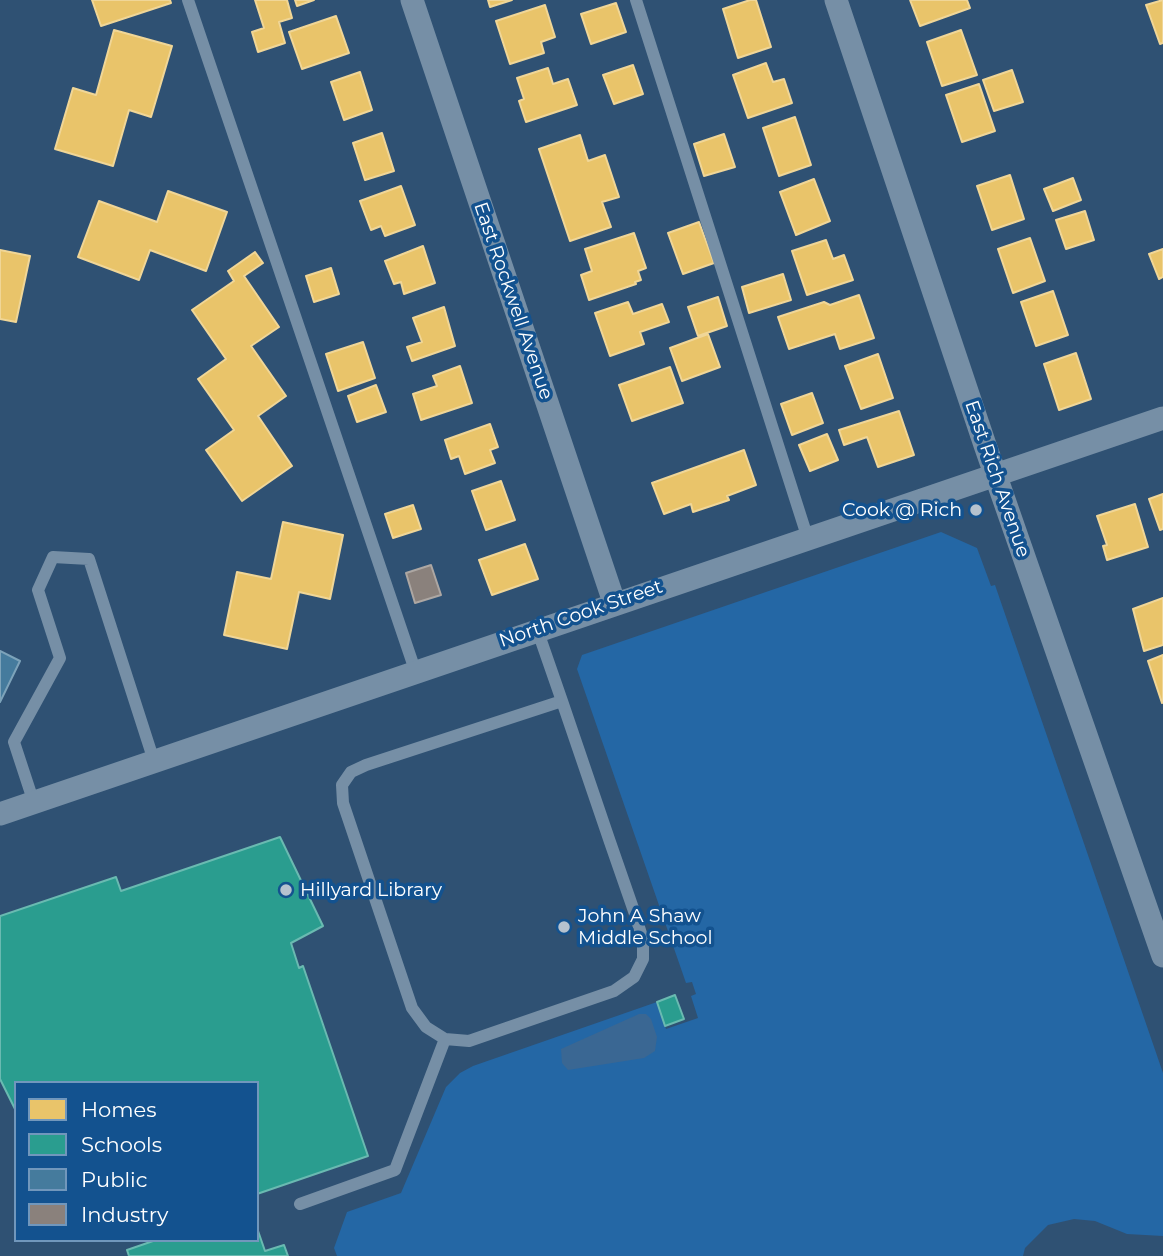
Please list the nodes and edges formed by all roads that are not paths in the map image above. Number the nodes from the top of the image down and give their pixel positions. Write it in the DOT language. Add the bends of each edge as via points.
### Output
graph roads {
  1 [pos="188,0"];
  2 [pos="412,0"];
  3 [pos="636,0"];
  4 [pos="836,0"];
  5 [pos="1163,418"];
  6 [pos="996,475"];
  7 [pos="808,539"];
  8 [pos="614,602"];
  9 [pos="537,629"];
  10 [pos="415,670"];
  11 [pos="562,701"];
  12 [pos="154,761"];
  13 [pos="34,803"];
  14 [pos="0,814"];
  15 [pos="1163,956"];
  16 [pos="445,1040"];
  17 [pos="300,1204"];
  1 -- 10 [label="lane"];
  2 -- 8 [label="street, East Rockwell Avenue"];
  3 -- 7 [label="lane"];
  4 -- 6 [label="street, East Rich Avenue"];
  5 -- 6 [label="street, North Cook Street"];
  6 -- 7 [label="street, North Cook Street"];
  6 -- 15 [label="street, East Rich Avenue"];
  7 -- 8 [label="street, North Cook Street"];
  8 -- 9 [label="street, North Cook Street"];
  9 -- 10 [label="street, North Cook Street"];
  9 -- 11 [label="lane"];
  10 -- 12 [label="street, North Cook Street"];
  11 -- 16 [label="lane" via="643,940 643,959 634,977 614,991 469,1041"];
  11 -- 16 [label="lane" via="366,765 351,772 342,785 343,803 412,1007 426,1027"];
  12 -- 13 [label="street, North Cook Street"];
  12 -- 13 [label="lane" via="89,559 53,556 38,590 60,658 14,742"];
  13 -- 14 [label="street, North Cook Street"];
  16 -- 17 [label="lane" via="395,1170"];
}
